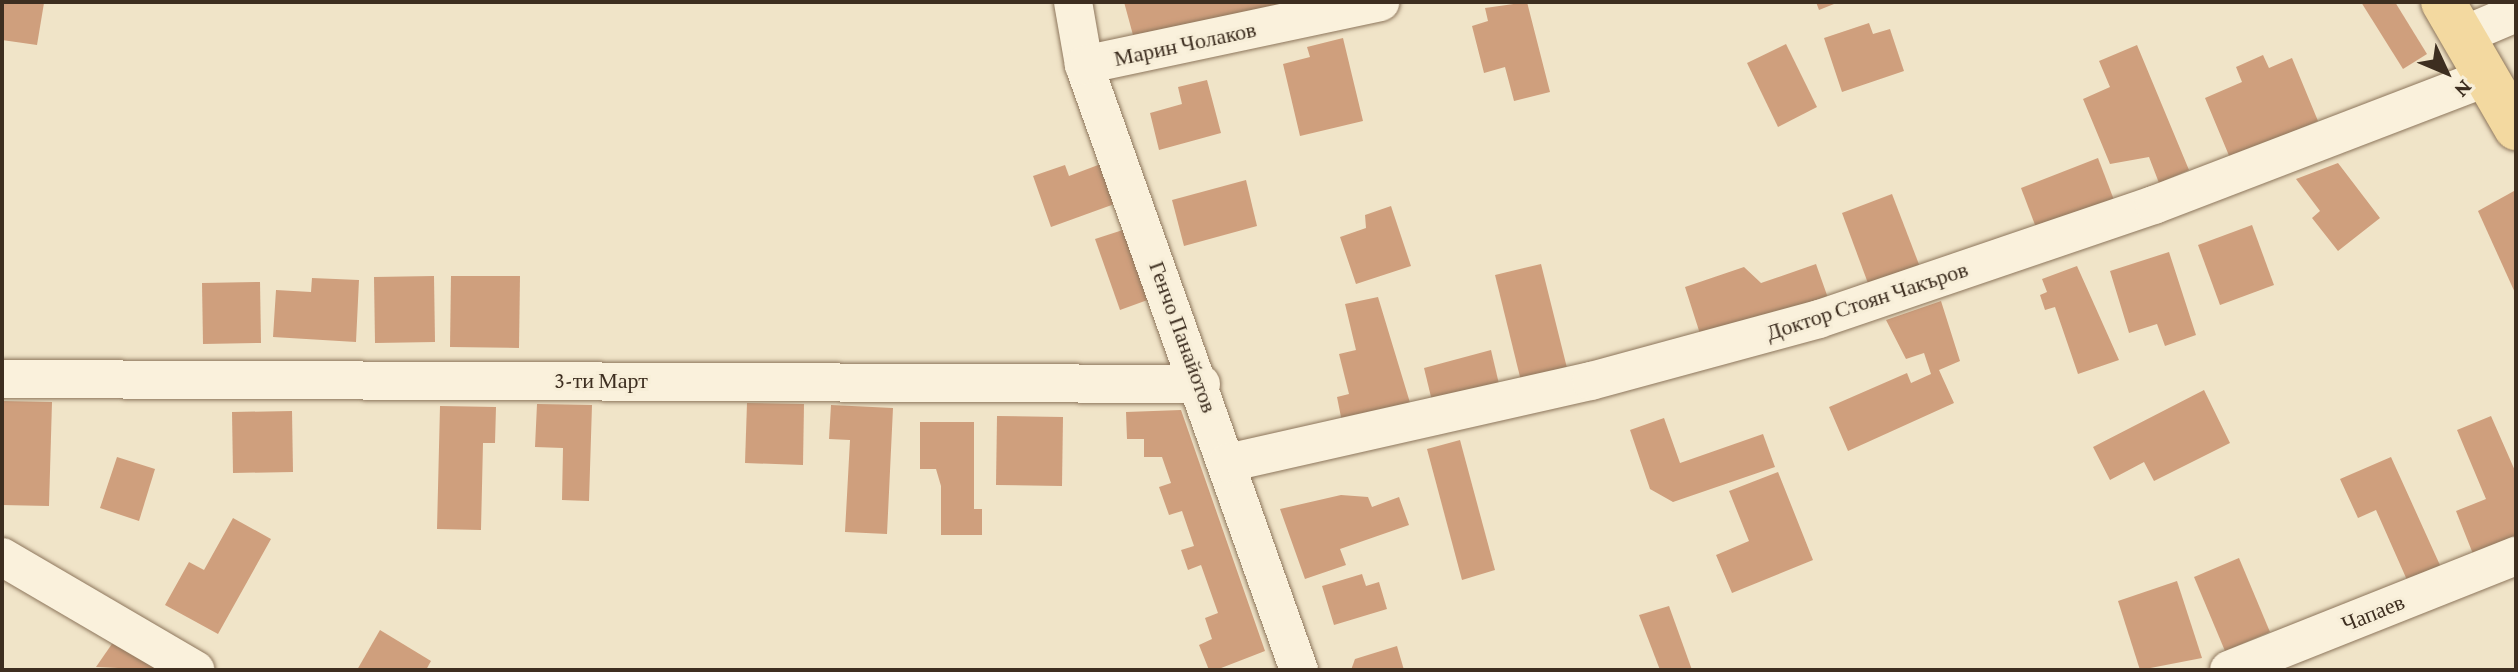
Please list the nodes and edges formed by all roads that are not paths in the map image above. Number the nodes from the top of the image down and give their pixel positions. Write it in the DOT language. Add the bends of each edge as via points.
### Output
graph roads {
  1 [pos="1073,2"];
  2 [pos="1380,2"];
  3 [pos="2516,13"];
  4 [pos="2454,19"];
  5 [pos="1084,65"];
  6 [pos="2488,77"];
  7 [pos="2516,128"];
  8 [pos="2,379"];
  9 [pos="1201,384"];
  10 [pos="1227,463"];
  11 [pos="2516,556"];
  12 [pos="2,557"];
  13 [pos="195,670"];
  14 [pos="1299,670"];
  15 [pos="2229,670"];
  1 -- 5 [label="street, Генчо Панайотов"];
  2 -- 5 [label="street, Марин Чолаков"];
  3 -- 4 [label="street"];
  4 -- 6 [label="main road"];
  5 -- 9 [label="street, Генчо Панайотов"];
  6 -- 7 [label="main road"];
  6 -- 10 [label="street, Доктор Стоян Чакъров" via="2154,205 1819,319 1591,381"];
  8 -- 9 [label="street, 3-ти Март"];
  9 -- 10 [label="street, Генчо Панайотов"];
  10 -- 14 [label="street, Генчо Панайотов"];
  11 -- 15 [label="street, Чапаев"];
  12 -- 13 [label="street"];
}
